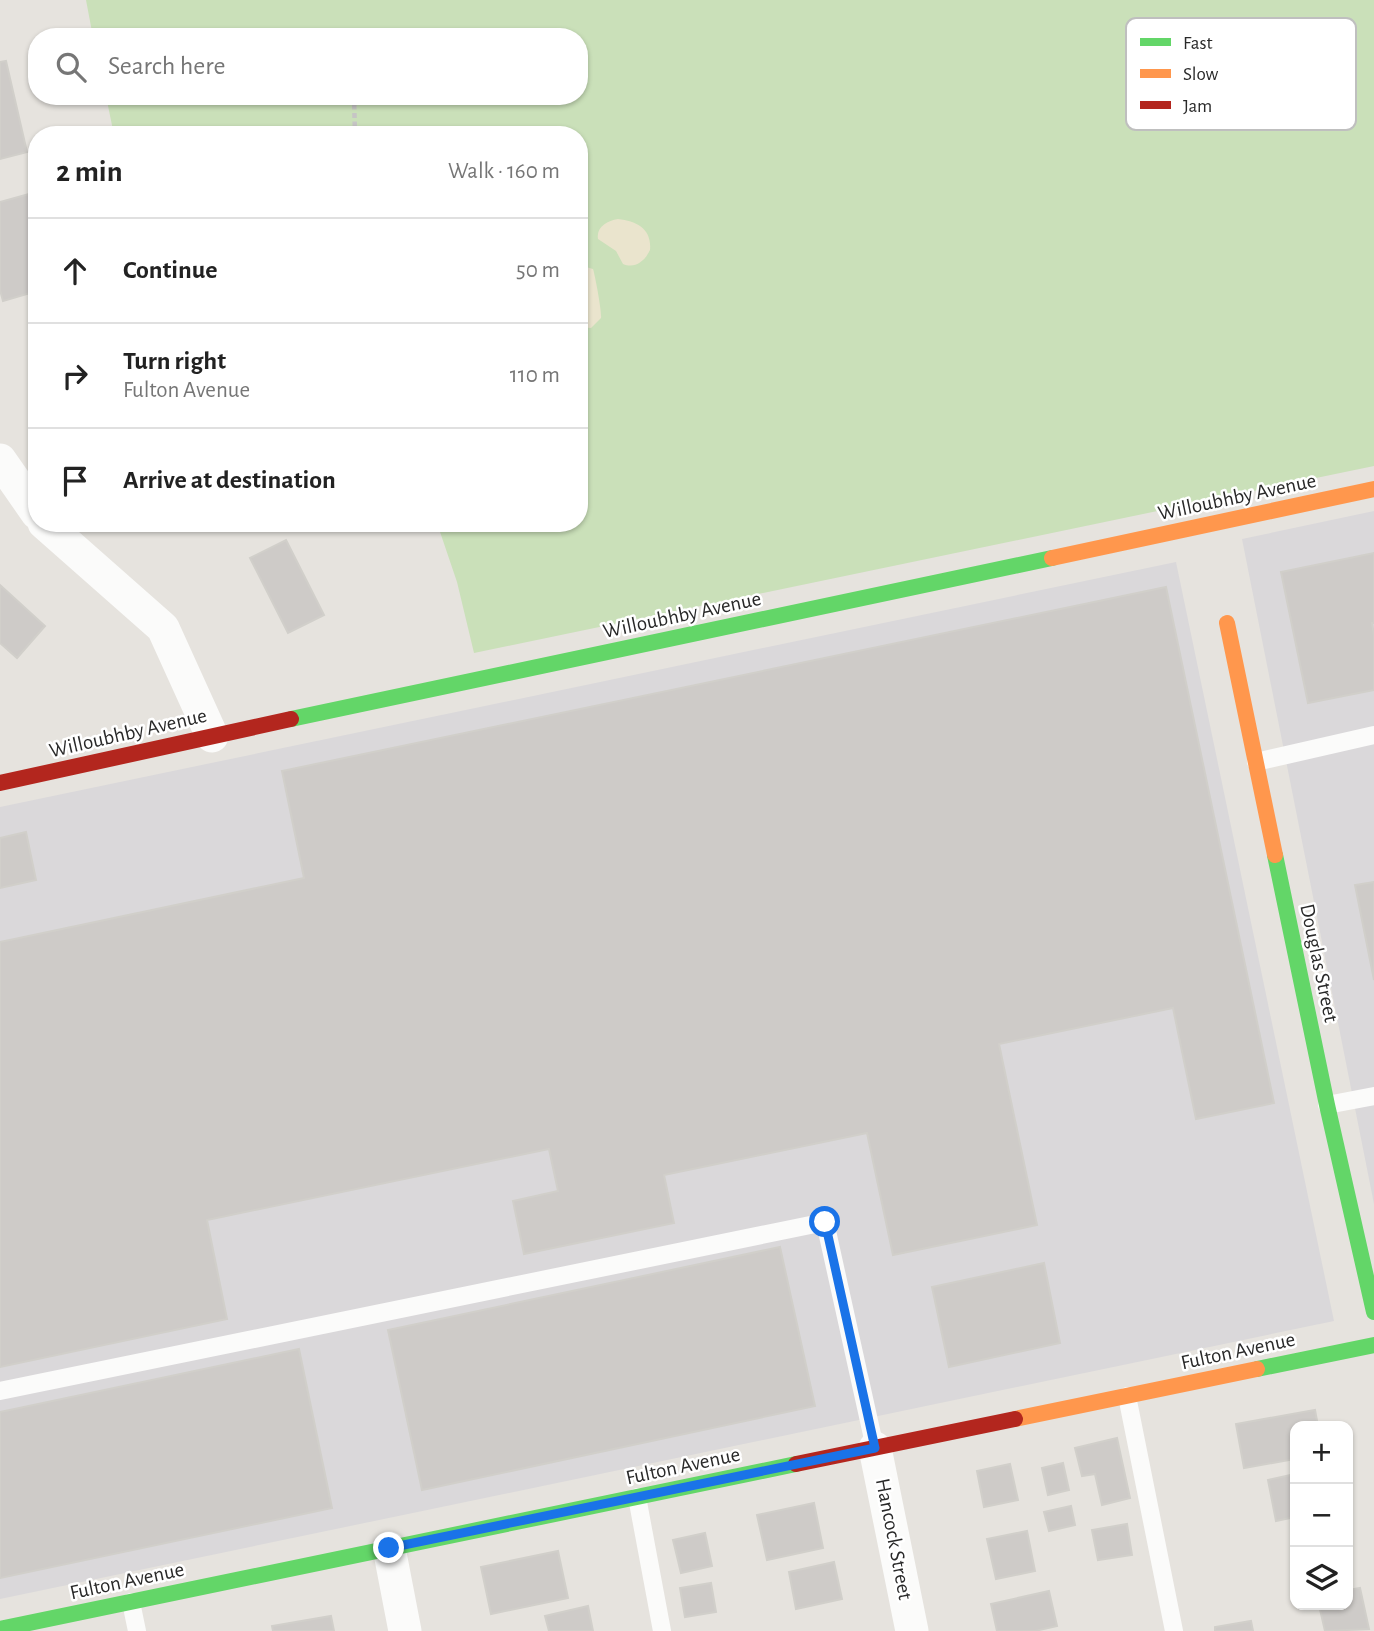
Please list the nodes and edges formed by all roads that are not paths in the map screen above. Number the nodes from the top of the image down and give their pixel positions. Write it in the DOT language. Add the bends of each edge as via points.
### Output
graph roads {
  1 [pos="0,460"];
  2 [pos="1374,489"];
  3 [pos="28,500"];
  4 [pos="54,532"];
  5 [pos="1227,622"];
  6 [pos="1374,735"];
  7 [pos="212,736"];
  8 [pos="1256,762"];
  9 [pos="0,783"];
  10 [pos="1374,1096"];
  11 [pos="1327,1105"];
  12 [pos="1374,1312"];
  13 [pos="1374,1345"];
  14 [pos="0,1391"];
  15 [pos="1127,1396"];
  16 [pos="875,1448"];
  17 [pos="637,1497"];
  18 [pos="389,1548"];
  19 [pos="131,1601"];
  20 [pos="0,1629"];
  21 [pos="137,1631"];
  22 [pos="405,1631"];
  23 [pos="662,1631"];
  24 [pos="912,1631"];
  25 [pos="1174,1631"];
  1 -- 3 [label="street"];
  2 -- 7 [label="street, Willoubhby Avenue"];
  4 -- 7 [label="street" via="163,628"];
  5 -- 8 [label="street, Douglas Street"];
  6 -- 8 [label="lane"];
  7 -- 9 [label="street, Willoubhby Avenue"];
  8 -- 11 [label="street, Douglas Street"];
  10 -- 11 [label="lane"];
  11 -- 12 [label="street, Douglas Street"];
  13 -- 15 [label="street, Fulton Avenue"];
  14 -- 16 [label="lane" via="825,1222"];
  15 -- 16 [label="street, Fulton Avenue"];
  15 -- 25 [label="lane"];
  16 -- 17 [label="street, Fulton Avenue"];
  16 -- 24 [label="street, Hancock Street"];
  17 -- 18 [label="street, Fulton Avenue"];
  17 -- 23 [label="lane"];
  18 -- 19 [label="street, Fulton Avenue"];
  18 -- 22 [label="street"];
  19 -- 20 [label="street, Fulton Avenue"];
  19 -- 21 [label="lane"];
}
